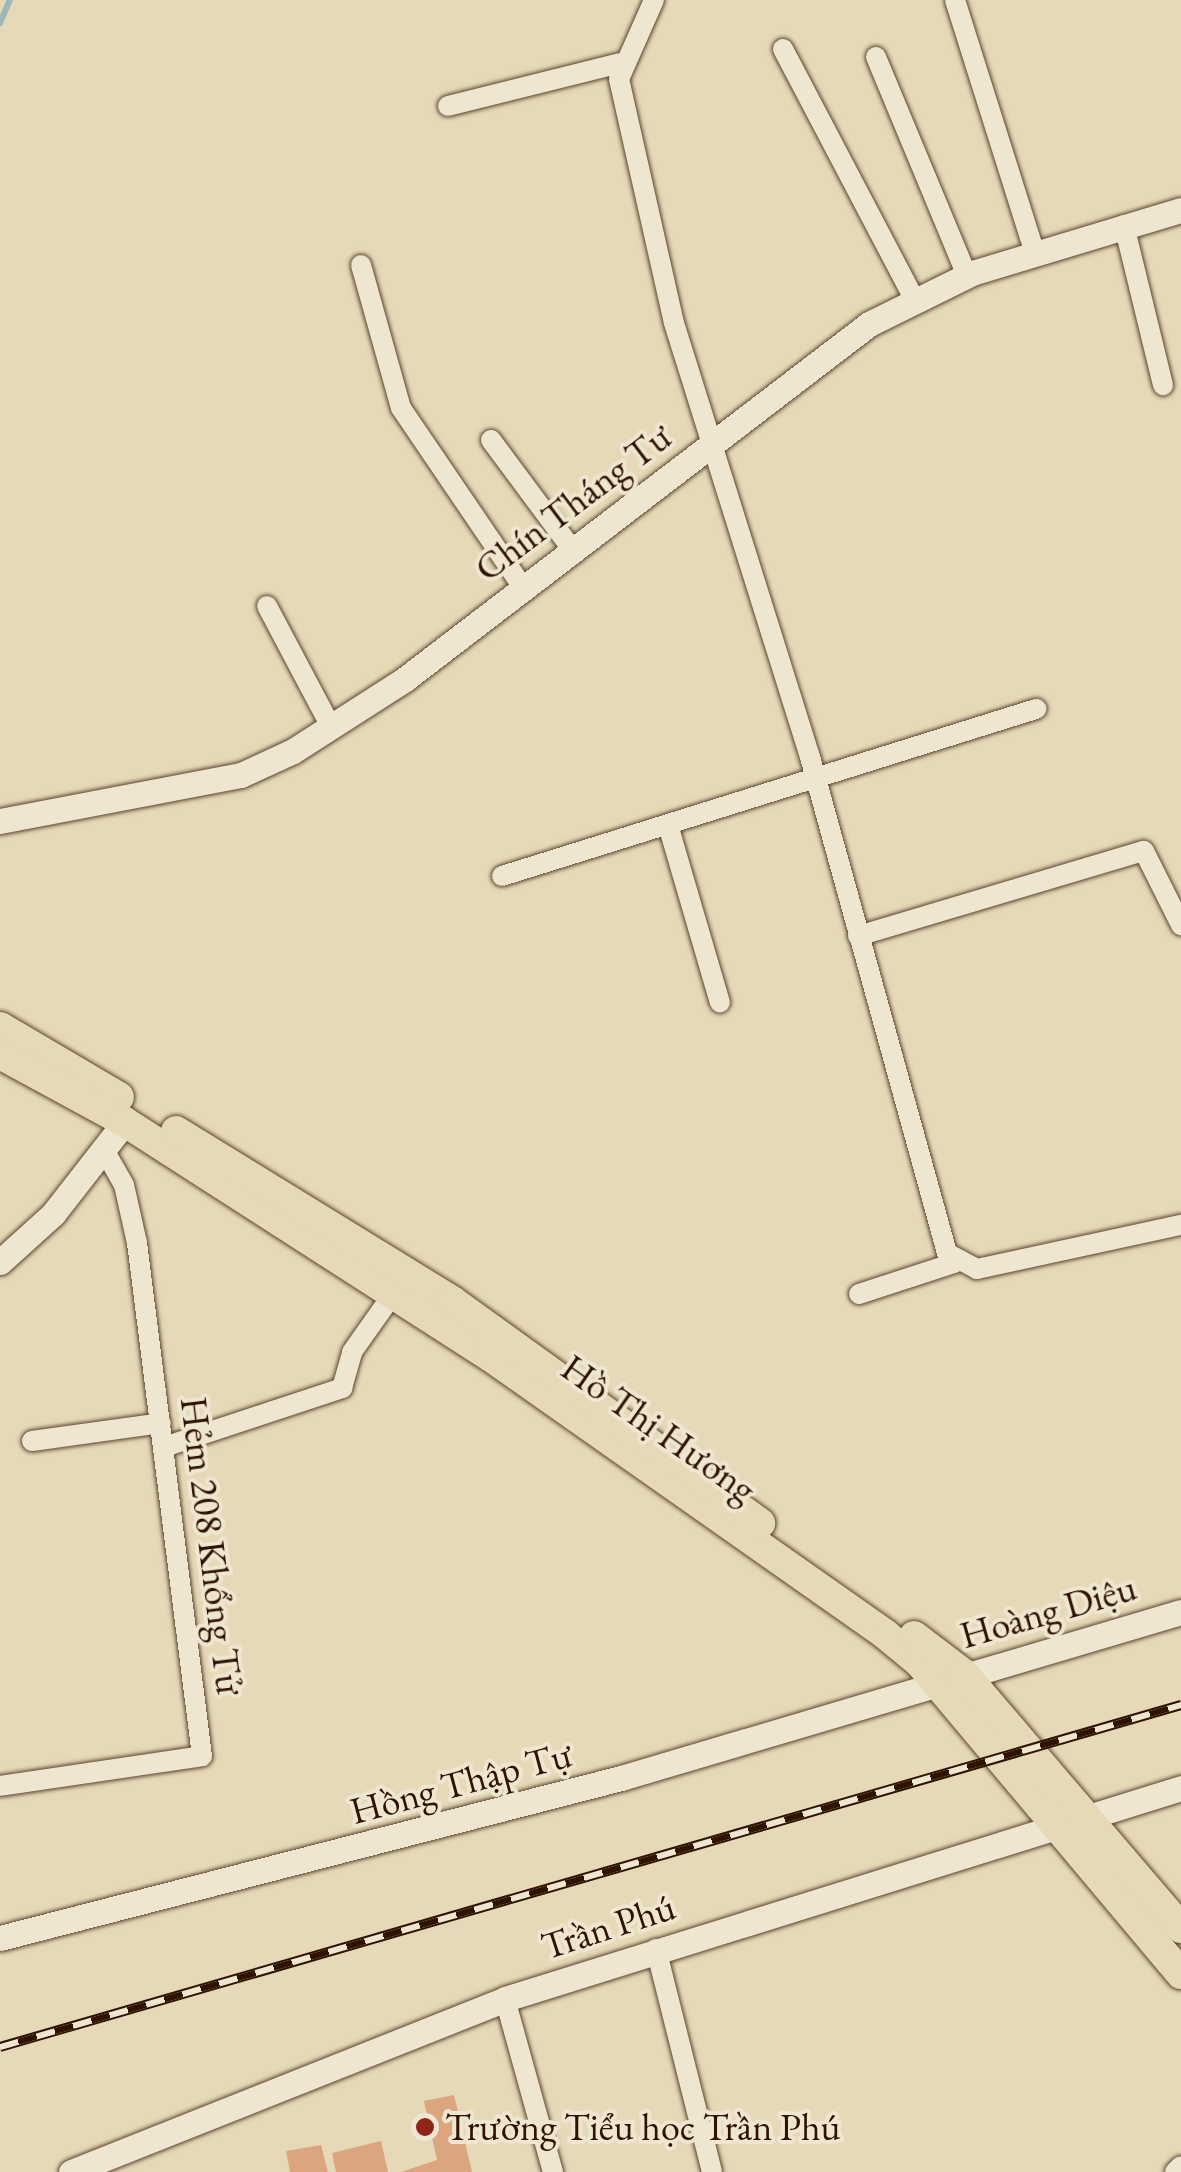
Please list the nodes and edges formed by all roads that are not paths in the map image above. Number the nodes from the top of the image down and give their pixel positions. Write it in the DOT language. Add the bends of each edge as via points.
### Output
graph roads {
  1 [pos="654,0"];
  2 [pos="955,0"];
  3 [pos="783,48"];
  4 [pos="876,58"];
  5 [pos="620,63"];
  6 [pos="448,106"];
  7 [pos="1181,210"];
  8 [pos="1124,225"];
  9 [pos="1034,251"];
  10 [pos="361,265"];
  11 [pos="967,276"];
  12 [pos="914,298"];
  13 [pos="1164,385"];
  14 [pos="491,440"];
  15 [pos="708,446"];
  16 [pos="572,549"];
  17 [pos="522,586"];
  18 [pos="267,606"];
  19 [pos="1036,709"];
  20 [pos="332,729"];
  21 [pos="816,778"];
  22 [pos="0,821"];
  23 [pos="668,824"];
  24 [pos="502,876"];
  25 [pos="1181,925"];
  26 [pos="858,936"];
  27 [pos="720,1002"];
  28 [pos="0,1027"];
  29 [pos="0,1054"];
  30 [pos="125,1122"];
  31 [pos="102,1148"];
  32 [pos="1181,1225"];
  33 [pos="0,1262"];
  34 [pos="954,1263"];
  35 [pos="393,1294"];
  36 [pos="859,1294"];
  37 [pos="161,1423"];
  38 [pos="32,1441"];
  39 [pos="164,1447"];
  40 [pos="1181,1612"];
  41 [pos="950,1678"];
  42 [pos="0,1786"];
  43 [pos="1181,1788"];
  44 [pos="1087,1816"];
  45 [pos="1056,1824"];
  46 [pos="1181,1928"];
  47 [pos="0,1938"];
  48 [pos="656,1949"];
  49 [pos="1181,1974"];
  50 [pos="506,1999"];
  51 [pos="1181,2166"];
  52 [pos="71,2172"];
  53 [pos="553,2172"];
  54 [pos="712,2172"];
  55 [pos="1175,2172"];
  1 -- 5 [label="street"];
  2 -- 9 [label="street"];
  3 -- 12 [label="street"];
  4 -- 11 [label="street"];
  5 -- 6 [label="street"];
  5 -- 15 [label="street"];
  7 -- 8 [label="street, Chín Tháng Tư"];
  8 -- 9 [label="street, Chín Tháng Tư"];
  8 -- 13 [label="street"];
  9 -- 11 [label="street, Chín Tháng Tư"];
  10 -- 17 [label="street" via="402,408"];
  11 -- 12 [label="street, Chín Tháng Tư"];
  12 -- 15 [label="street, Chín Tháng Tư"];
  14 -- 16 [label="street"];
  15 -- 16 [label="street, Chín Tháng Tư"];
  15 -- 21 [label="street"];
  16 -- 17 [label="street, Chín Tháng Tư"];
  17 -- 20 [label="street, Chín Tháng Tư"];
  18 -- 20 [label="street"];
  19 -- 21 [label="street"];
  20 -- 22 [label="street, Chín Tháng Tư" via="241,775"];
  21 -- 23 [label="street"];
  21 -- 26 [label="street"];
  23 -- 24 [label="street"];
  23 -- 27 [label="street"];
  25 -- 26 [label="street" via="1144,851"];
  26 -- 34 [label="street"];
  28 -- 41 [label="main road, Hồ Thị Hương" via="452,1301"];
  29 -- 30 [label="main road, Hồ Thị Hương"];
  30 -- 31 [label="street"];
  30 -- 35 [label="main road, Hồ Thị Hương"];
  31 -- 33 [label="street" via="53,1214"];
  31 -- 37 [label="street, Hẻm 208 Khổng Tử" via="132,1215"];
  32 -- 34 [label="street" via="977,1268"];
  34 -- 36 [label="street"];
  35 -- 39 [label="street" via="352,1352 342,1388"];
  35 -- 41 [label="main road, Hồ Thị Hương"];
  37 -- 38 [label="street"];
  37 -- 39 [label="street, Hẻm 208 Khổng Tử"];
  39 -- 42 [label="street, Hẻm 208 Khổng Tử" via="202,1756"];
  40 -- 41 [label="street, Hoàng Diệu"];
  41 -- 44 [label="main road, Hồ Thị Hương"];
  41 -- 45 [label="main road, Hồ Thị Hương"];
  41 -- 47 [label="street, Hồng Thập Tự" via="621,1778"];
  43 -- 44 [label="street, Trần Phú"];
  44 -- 45 [label="street, Trần Phú"];
  44 -- 46 [label="main road, Hồ Thị Hương"];
  45 -- 48 [label="street, Trần Phú"];
  45 -- 49 [label="main road, Hồ Thị Hương"];
  48 -- 50 [label="street, Trần Phú"];
  48 -- 54 [label="street"];
  50 -- 52 [label="street, Trần Phú"];
  50 -- 53 [label="street"];
  51 -- 55 [label="street"];
}
